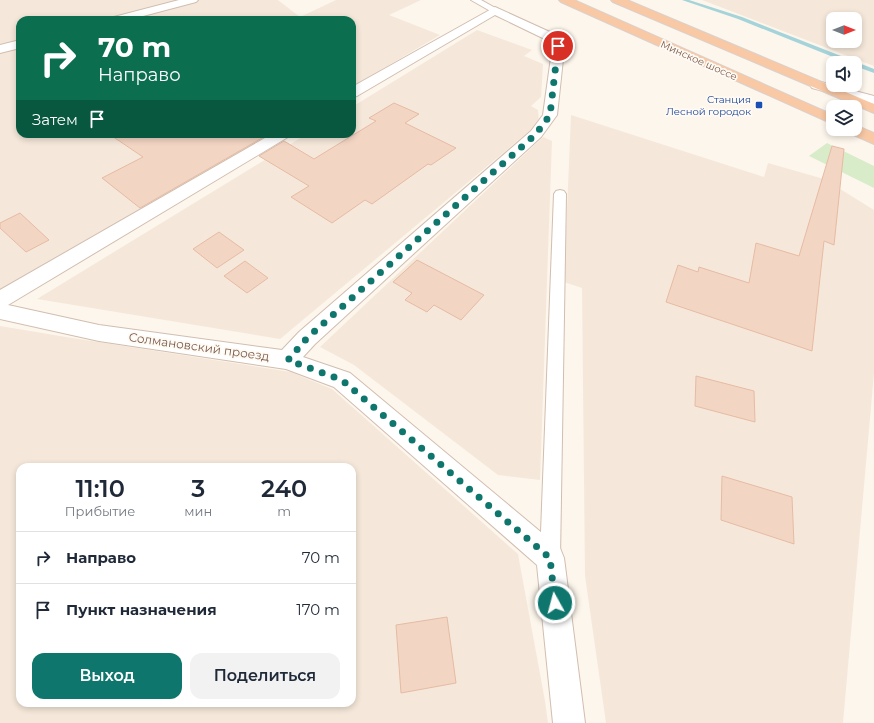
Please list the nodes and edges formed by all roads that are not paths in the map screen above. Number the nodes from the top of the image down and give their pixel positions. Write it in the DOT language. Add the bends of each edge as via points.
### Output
graph roads {
  1 [pos="192,0"];
  2 [pos="475,0"];
  3 [pos="565,0"];
  4 [pos="617,0"];
  5 [pos="495,10"];
  6 [pos="130,16"];
  7 [pos="16,45"];
  8 [pos="0,49"];
  9 [pos="816,84"];
  10 [pos="356,91"];
  11 [pos="874,100"];
  12 [pos="874,109"];
  13 [pos="826,117"];
  14 [pos="862,134"];
  15 [pos="861,136"];
  16 [pos="276,138"];
  17 [pos="874,139"];
  18 [pos="874,143"];
  19 [pos="560,194"];
  20 [pos="0,300"];
  21 [pos="0,311"];
  22 [pos="288,360"];
  23 [pos="550,558"];
  24 [pos="569,723"];
  1 -- 6 [label="street"];
  2 -- 5 [label="lane"];
  3 -- 13 [label="highway, Минское шоссе"];
  4 -- 9 [label="highway, Минское шоссе"];
  5 -- 10 [label="street"];
  5 -- 22 [label="street" via="559,41 550,115 536,134 307,338"];
  7 -- 8 [label="street"];
  9 -- 11 [label="street"];
  9 -- 12 [label="highway, Минское шоссе"];
  14 -- 17 [label="highway"];
  15 -- 18 [label="street"];
  16 -- 20 [label="street"];
  19 -- 23 [label="lane"];
  21 -- 22 [label="street, Солмановский проезд" via="99,333"];
  22 -- 23 [label="street, Солмановский проезд" via="342,380"];
  23 -- 24 [label="street"];
}
